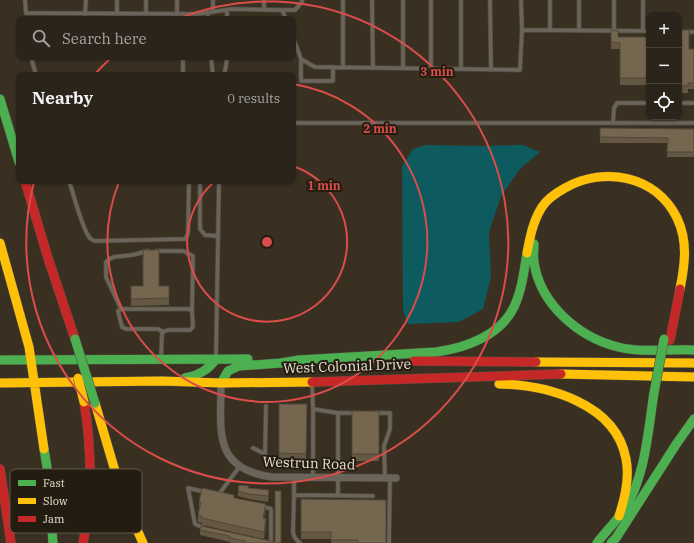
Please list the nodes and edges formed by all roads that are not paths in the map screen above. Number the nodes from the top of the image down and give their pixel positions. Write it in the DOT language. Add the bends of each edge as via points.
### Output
graph roads {
  1 [pos="25,0"];
  2 [pos="86,0"];
  3 [pos="117,0"];
  4 [pos="146,0"];
  5 [pos="177,0"];
  6 [pos="213,0"];
  7 [pos="264,0"];
  8 [pos="302,0"];
  9 [pos="343,0"];
  10 [pos="372,0"];
  11 [pos="403,0"];
  12 [pos="431,0"];
  13 [pos="461,0"];
  14 [pos="490,0"];
  15 [pos="521,0"];
  16 [pos="550,0"];
  17 [pos="579,0"];
  18 [pos="614,0"];
  19 [pos="643,0"];
  20 [pos="227,10"];
  21 [pos="264,10"];
  22 [pos="282,10"];
  23 [pos="208,12"];
  24 [pos="213,12"];
  25 [pos="26,13"];
  26 [pos="86,14"];
  27 [pos="117,14"];
  28 [pos="146,14"];
  29 [pos="177,14"];
  30 [pos="208,16"];
  31 [pos="227,16"];
  32 [pos="285,16"];
  33 [pos="522,30"];
  34 [pos="550,30"];
  35 [pos="579,30"];
  36 [pos="614,31"];
  37 [pos="644,31"];
  38 [pos="682,32"];
  39 [pos="694,32"];
  40 [pos="296,45"];
  41 [pos="301,59"];
  42 [pos="31,60"];
  43 [pos="182,60"];
  44 [pos="211,60"];
  45 [pos="227,60"];
  46 [pos="333,67"];
  47 [pos="343,67"];
  48 [pos="373,68"];
  49 [pos="403,68"];
  50 [pos="432,69"];
  51 [pos="462,69"];
  52 [pos="491,69"];
  53 [pos="35,72"];
  54 [pos="184,72"];
  55 [pos="213,72"];
  56 [pos="225,72"];
  57 [pos="0,99"];
  58 [pos="646,103"];
  59 [pos="682,103"];
  60 [pos="694,103"];
  61 [pos="296,123"];
  62 [pos="613,123"];
  63 [pos="694,123"];
  64 [pos="16,152"];
  65 [pos="26,184"];
  66 [pos="70,184"];
  67 [pos="189,184"];
  68 [pos="200,184"];
  69 [pos="219,184"];
  70 [pos="218,236"];
  71 [pos="0,243"];
  72 [pos="121,308"];
  73 [pos="192,311"];
  74 [pos="163,332"];
  75 [pos="72,338"];
  76 [pos="667,340"];
  77 [pos="694,350"];
  78 [pos="161,359"];
  79 [pos="216,359"];
  80 [pos="0,360"];
  81 [pos="31,360"];
  82 [pos="299,360"];
  83 [pos="694,362"];
  84 [pos="694,378"];
  85 [pos="162,381"];
  86 [pos="346,381"];
  87 [pos="35,382"];
  88 [pos="311,382"];
  89 [pos="0,383"];
  90 [pos="221,383"];
  91 [pos="657,393"];
  92 [pos="266,406"];
  93 [pos="313,409"];
  94 [pos="338,413"];
  95 [pos="360,413"];
  96 [pos="368,413"];
  97 [pos="694,419"];
  98 [pos="253,448"];
  99 [pos="240,466"];
  100 [pos="0,469"];
  101 [pos="47,469"];
  102 [pos="92,469"];
  103 [pos="114,469"];
  104 [pos="296,477"];
  105 [pos="313,477"];
  106 [pos="339,478"];
  107 [pos="390,478"];
  108 [pos="219,494"];
  109 [pos="294,495"];
  110 [pos="338,495"];
  111 [pos="226,496"];
  112 [pos="373,496"];
  113 [pos="256,504"];
  114 [pos="637,505"];
  115 [pos="619,516"];
  116 [pos="208,529"];
  117 [pos="52,533"];
  118 [pos="85,533"];
  119 [pos="139,533"];
  120 [pos="11,543"];
  121 [pos="53,543"];
  122 [pos="83,543"];
  123 [pos="143,543"];
  124 [pos="271,543"];
  125 [pos="300,543"];
  126 [pos="389,543"];
  127 [pos="597,543"];
  128 [pos="611,543"];
  1 -- 25 [label="lane"];
  2 -- 26 [label="lane"];
  3 -- 27 [label="lane"];
  4 -- 28 [label="lane"];
  5 -- 29 [label="lane"];
  6 -- 24 [label="lane"];
  7 -- 21 [label="lane"];
  8 -- 22 [label="lane" via="295,10"];
  9 -- 47 [label="lane"];
  10 -- 48 [label="lane"];
  11 -- 49 [label="lane"];
  12 -- 50 [label="lane"];
  13 -- 51 [label="lane"];
  14 -- 52 [label="lane"];
  15 -- 33 [label="lane"];
  16 -- 34 [label="lane"];
  17 -- 35 [label="lane"];
  18 -- 36 [label="lane"];
  19 -- 37 [label="lane"];
  20 -- 21 [label="lane"];
  20 -- 24 [label="lane"];
  20 -- 31 [label="lane"];
  21 -- 22 [label="lane"];
  22 -- 32 [label="lane"];
  23 -- 24 [label="lane"];
  23 -- 29 [label="lane"];
  23 -- 30 [label="lane"];
  25 -- 26 [label="lane"];
  26 -- 27 [label="lane"];
  27 -- 28 [label="lane"];
  28 -- 29 [label="lane"];
  33 -- 34 [label="lane"];
  33 -- 52 [label="lane" via="520,70"];
  34 -- 35 [label="lane"];
  35 -- 36 [label="lane"];
  36 -- 37 [label="lane"];
  38 -- 39 [label="lane"];
  40 -- 41 [label="lane"];
  41 -- 46 [label="lane" via="314,67"];
  41 -- 46 [label="lane" via="301,81 333,81"];
  42 -- 53 [label="lane"];
  43 -- 54 [label="lane"];
  44 -- 55 [label="lane"];
  45 -- 56 [label="lane"];
  46 -- 47 [label="lane"];
  47 -- 48 [label="lane"];
  48 -- 49 [label="lane"];
  49 -- 50 [label="lane"];
  50 -- 51 [label="lane"];
  51 -- 52 [label="lane"];
  57 -- 64 [label="highway"];
  58 -- 62 [label="lane" via="617,103"];
  59 -- 60 [label="lane"];
  61 -- 62 [label="lane"];
  62 -- 63 [label="lane"];
  65 -- 75 [label="highway"];
  66 -- 67 [label="lane" via="88,236 95,241 186,239"];
  68 -- 70 [label="lane" via="201,232 205,235"];
  69 -- 70 [label="lane"];
  70 -- 79 [label="lane"];
  71 -- 81 [label="highway"];
  72 -- 73 [label="lane"];
  72 -- 73 [label="lane" via="106,277 106,262 109,259 113,256 144,252 183,251 193,256"];
  72 -- 74 [label="lane" via="118,311 122,327 158,329"];
  73 -- 74 [label="lane" via="193,327 190,330"];
  74 -- 78 [label="lane"];
  75 -- 102 [label="highway, bridge" via="90,431"];
  75 -- 103 [label="highway, bridge"];
  76 -- 77 [label="highway" via="680,256 678,237 666,212 643,190 618,182 596,182 567,192 544,216 534,246 537,272 543,289 552,302 577,327 607,344 642,349"];
  76 -- 82 [label="highway" via="685,258 685,243 678,219 657,193 639,182 623,176 605,175 587,177 567,185 550,198 540,210 529,235 514,308 507,318 475,342 449,350 422,353"];
  76 -- 91 [label="highway"];
  78 -- 79 [label="highway, West Colonial Drive"];
  78 -- 81 [label="highway, West Colonial Drive"];
  79 -- 82 [label="highway, West Colonial Drive"];
  79 -- 85 [label="highway" via="208,369 198,375"];
  80 -- 81 [label="highway, West Colonial Drive"];
  81 -- 87 [label="highway"];
  82 -- 83 [label="highway, West Colonial Drive"];
  82 -- 90 [label="highway" via="239,366 228,371"];
  84 -- 86 [label="highway, West Colonial Drive" via="549,374"];
  85 -- 87 [label="highway, West Colonial Drive"];
  85 -- 90 [label="highway, West Colonial Drive"];
  86 -- 88 [label="highway, West Colonial Drive"];
  86 -- 115 [label="highway" via="396,387 519,384 572,398 608,424 624,450 628,481"];
  87 -- 89 [label="highway, West Colonial Drive"];
  87 -- 101 [label="highway"];
  88 -- 90 [label="highway, West Colonial Drive"];
  88 -- 93 [label="lane"];
  90 -- 99 [label="street, Westrun Road" via="221,436 225,447"];
  91 -- 114 [label="highway" via="646,473"];
  91 -- 115 [label="highway" via="639,473 627,506"];
  92 -- 98 [label="lane" via="265,454"];
  93 -- 94 [label="lane"];
  93 -- 105 [label="lane"];
  94 -- 95 [label="lane"];
  94 -- 106 [label="lane"];
  96 -- 107 [label="lane" via="390,414 390,429 384,446"];
  97 -- 114 [label="highway"];
  99 -- 104 [label="street, Westrun Road" via="258,475"];
  99 -- 108 [label="lane"];
  100 -- 120 [label="highway"];
  104 -- 105 [label="street, Westrun Road"];
  104 -- 109 [label="lane"];
  105 -- 106 [label="street, Westrun Road"];
  106 -- 107 [label="street, Westrun Road"];
  106 -- 110 [label="lane"];
  107 -- 126 [label="lane"];
  108 -- 111 [label="lane"];
  108 -- 116 [label="lane" via="188,488 195,524"];
  109 -- 110 [label="lane"];
  109 -- 125 [label="lane" via="293,534"];
  110 -- 112 [label="lane"];
  113 -- 124 [label="lane" via="271,509"];
  114 -- 128 [label="highway"];
  115 -- 127 [label="highway"];
  117 -- 121 [label="highway"];
  118 -- 122 [label="highway, bridge"];
  119 -- 123 [label="highway, bridge"];
}
